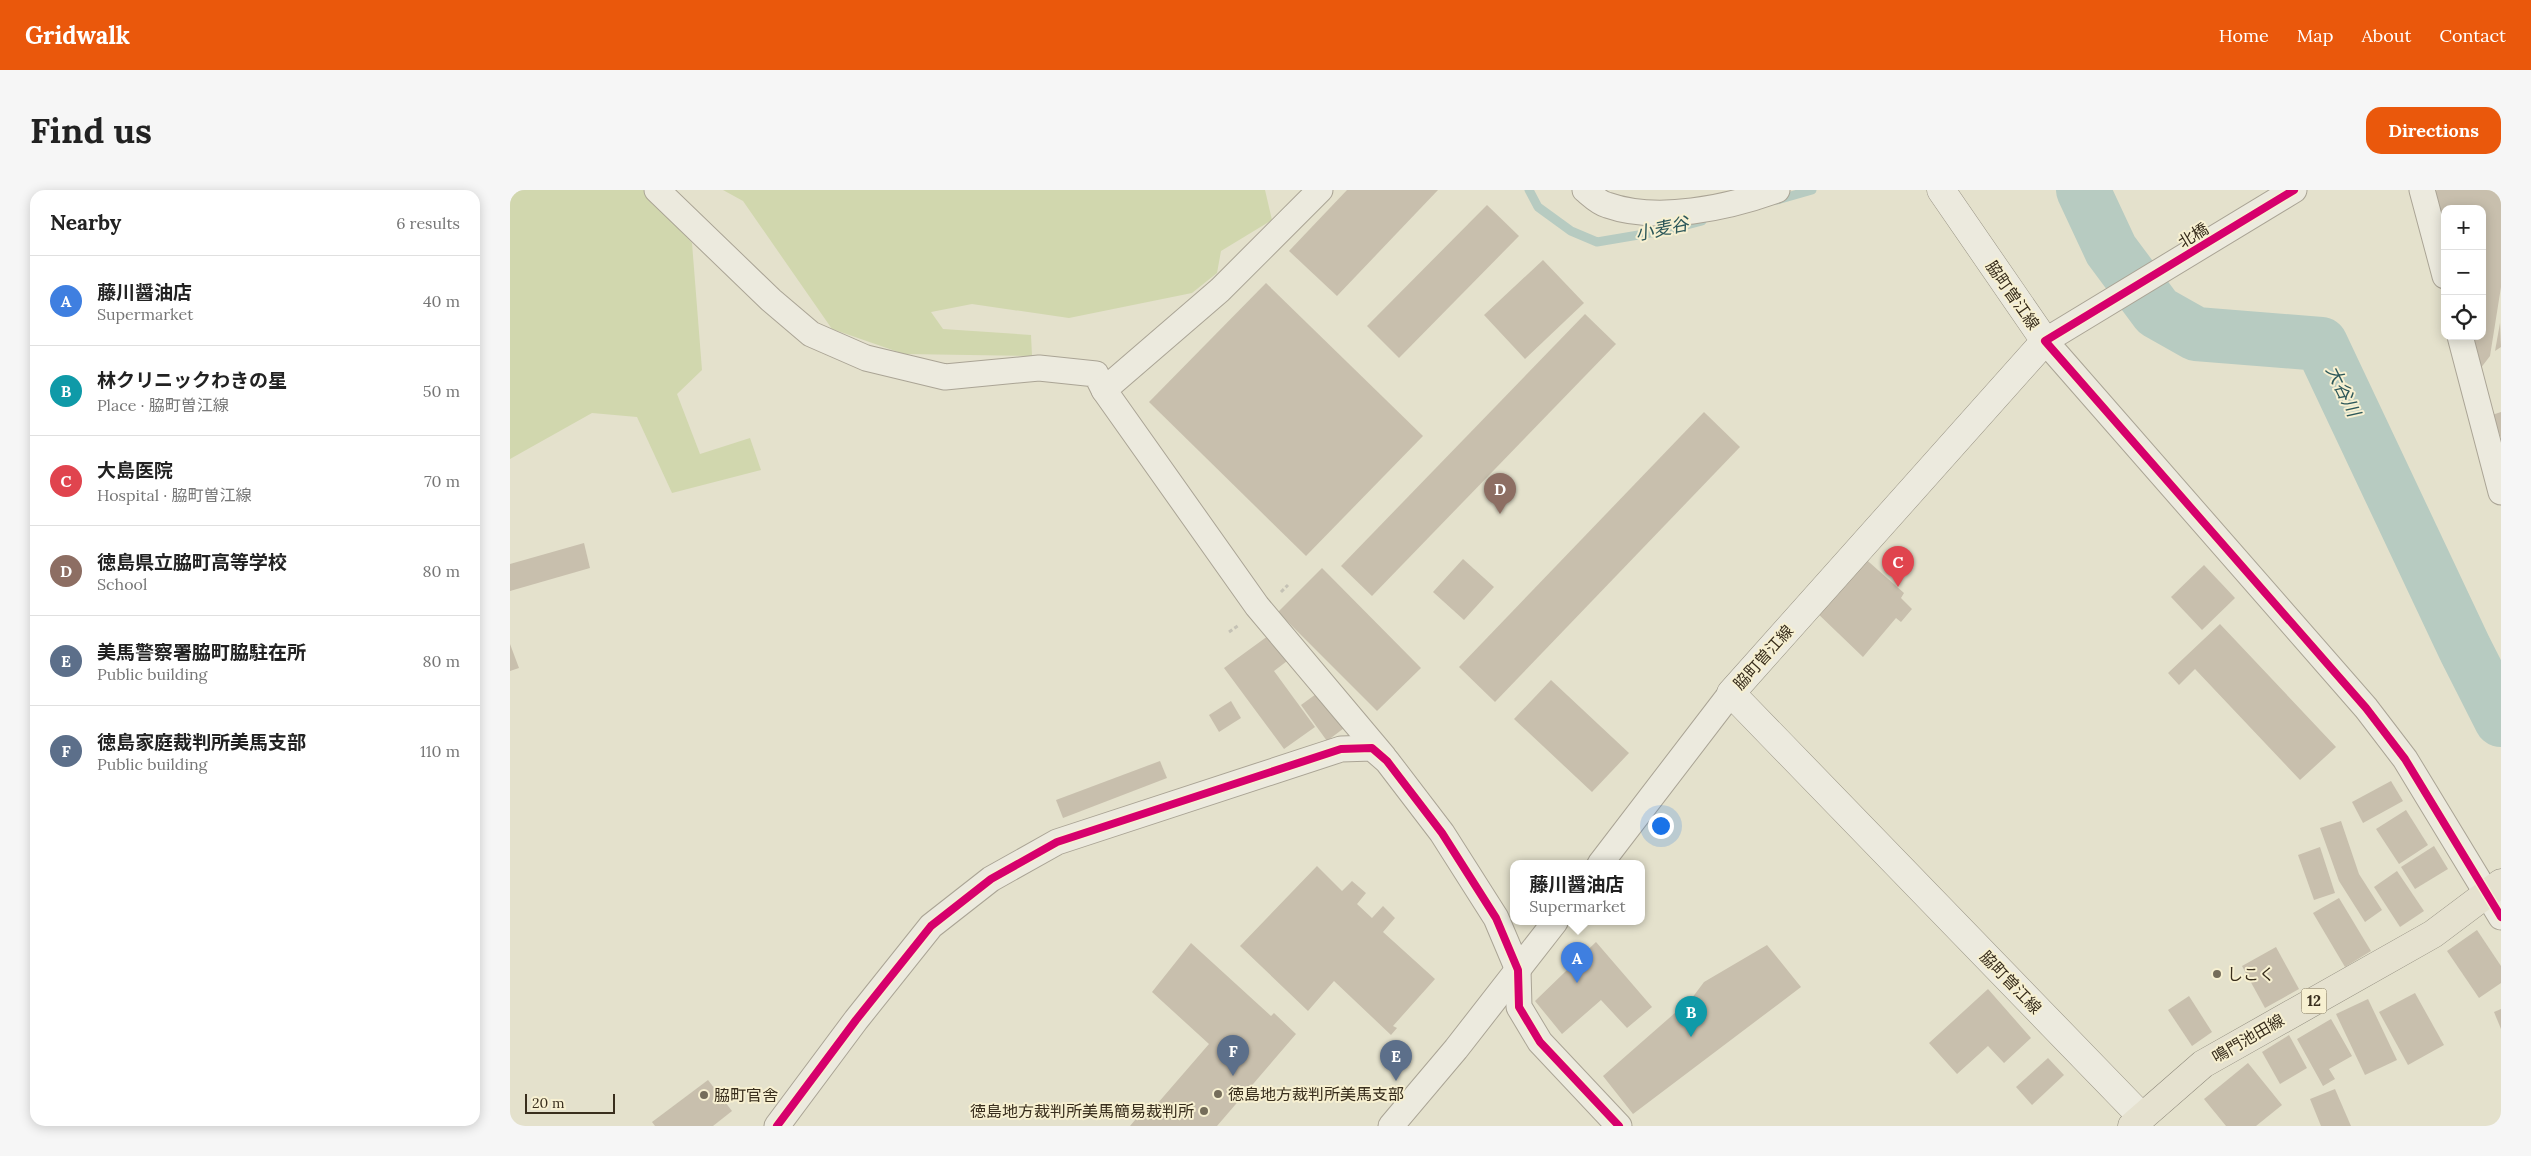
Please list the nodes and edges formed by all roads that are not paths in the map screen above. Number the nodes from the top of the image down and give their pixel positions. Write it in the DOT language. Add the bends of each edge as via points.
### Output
graph roads {
  1 [pos="657,190"];
  2 [pos="1320,190"];
  3 [pos="1584,190"];
  4 [pos="1777,190"];
  5 [pos="1941,190"];
  6 [pos="2294,190"];
  7 [pos="2422,190"];
  8 [pos="2441,261"];
  9 [pos="2461,340"];
  10 [pos="2045,341"];
  11 [pos="1104,390"];
  12 [pos="2501,492"];
  13 [pos="1731,693"];
  14 [pos="1387,761"];
  15 [pos="1603,860"];
  16 [pos="2494,888"];
  17 [pos="2501,917"];
  18 [pos="1553,925"];
  19 [pos="1518,970"];
  20 [pos="2136,1121"];
  21 [pos="777,1126"];
  22 [pos="1391,1126"];
  23 [pos="1620,1126"];
  1 -- 11 [label="street" via="811,334 866,358 945,377 1039,368 1096,374"];
  2 -- 11 [label="street" via="1220,290"];
  3 -- 4 [label="street" via="1605,205 1645,214 1681,212 1751,199"];
  5 -- 10 [label="main road, 脇町曽江線"];
  6 -- 10 [label="street, 北橋"];
  7 -- 8 [label="street"];
  9 -- 12 [label="street"];
  10 -- 13 [label="main road, 脇町曽江線"];
  10 -- 16 [label="street" via="2366,708"];
  11 -- 14 [label="street" via="1257,606"];
  13 -- 15 [label="street"];
  13 -- 20 [label="main road, 脇町曽江線"];
  14 -- 19 [label="street" via="1442,833 1496,918"];
  14 -- 21 [label="street" via="1372,748 1341,749 1057,842 991,879 931,926"];
  16 -- 17 [label="street"];
  16 -- 20 [label="main road, 鳴門池田線 / 12" via="2433,934 2203,1064"];
  18 -- 19 [label="street"];
  19 -- 22 [label="street"];
  19 -- 23 [label="street" via="1519,1007 1540,1042"];
}
